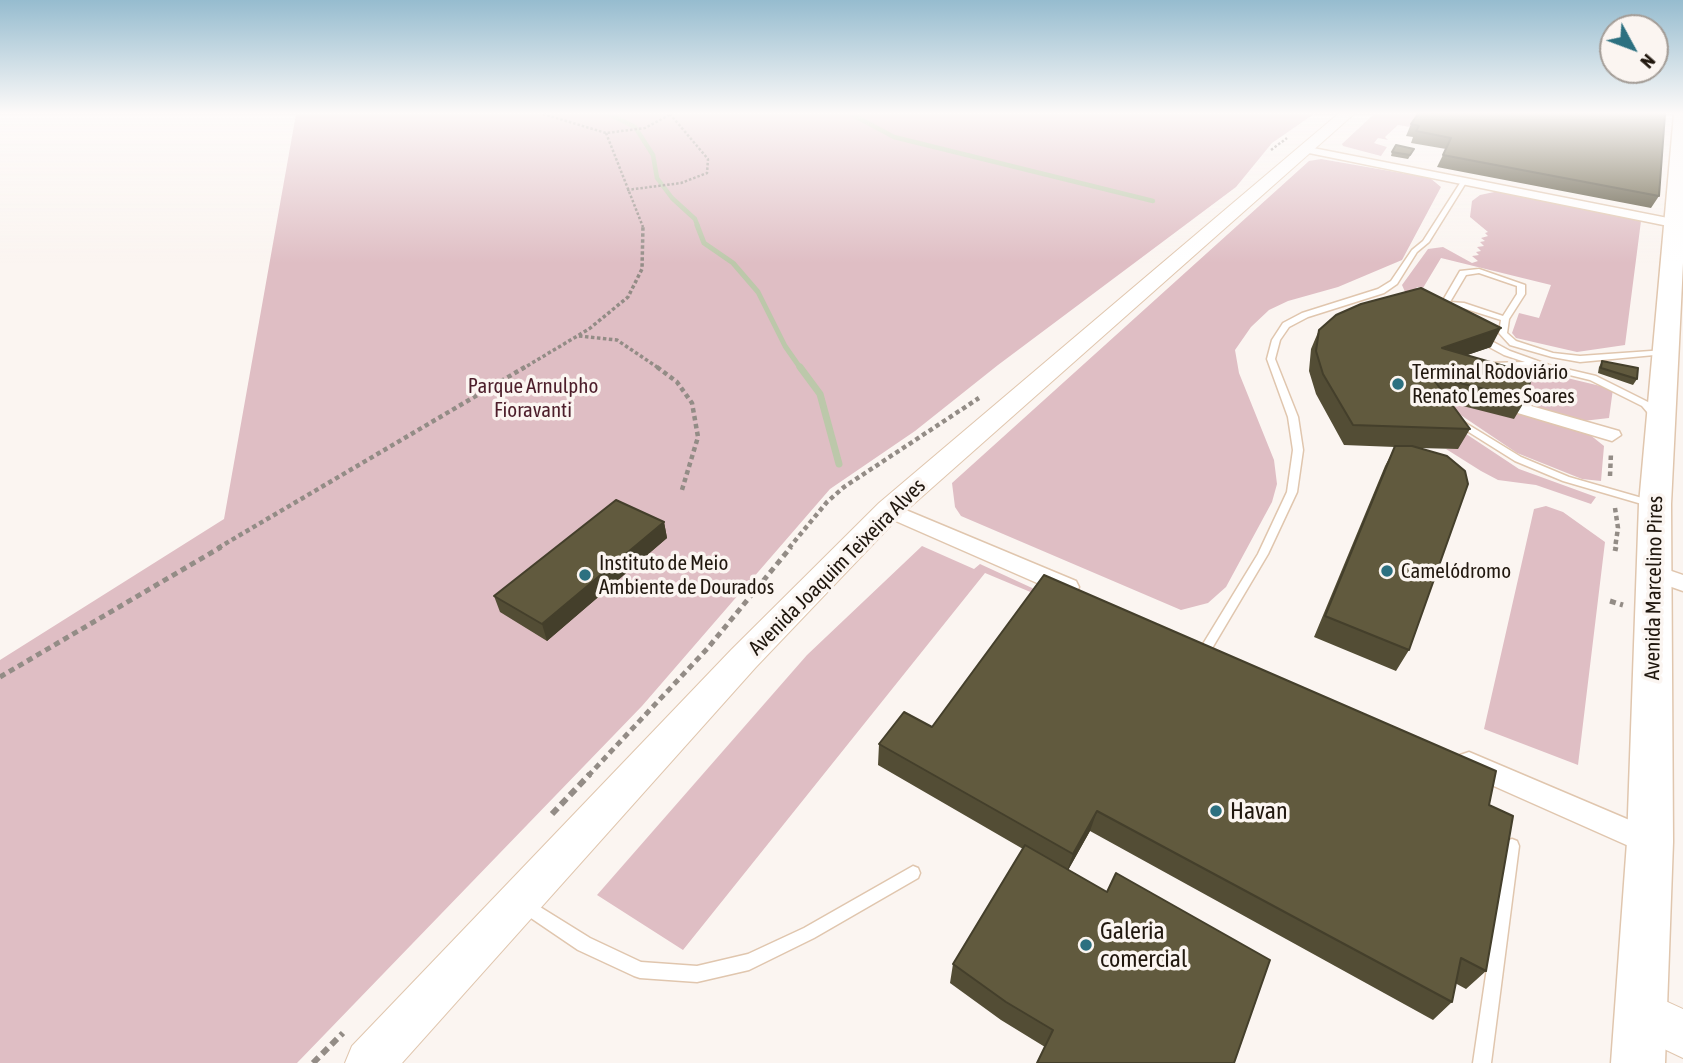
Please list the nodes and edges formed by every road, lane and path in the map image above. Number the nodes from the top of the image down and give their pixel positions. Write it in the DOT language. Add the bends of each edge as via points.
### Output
graph roads {
  1 [pos="617,164"];
  2 [pos="708,164"];
  3 [pos="1292,164"];
  4 [pos="1377,164"];
  5 [pos="1680,164"];
  6 [pos="1465,181"];
  7 [pos="626,190"];
  8 [pos="1678,224"];
  9 [pos="1443,304"];
  10 [pos="1505,318"];
  11 [pos="1446,320"];
  12 [pos="578,336"];
  13 [pos="1474,336"];
  14 [pos="1513,343"];
  15 [pos="1507,353"];
  16 [pos="1674,355"];
  17 [pos="1484,367"];
  18 [pos="1549,368"];
  19 [pos="1517,407"];
  20 [pos="1446,412"];
  21 [pos="1660,422"];
  22 [pos="1612,435"];
  23 [pos="681,493"];
  24 [pos="1654,504"];
  25 [pos="889,510"];
  26 [pos="1669,578"];
  27 [pos="1092,597"];
  28 [pos="1181,636"];
  29 [pos="1207,647"];
  30 [pos="1231,657"];
  31 [pos="0,677"];
  32 [pos="1447,753"];
  33 [pos="1650,842"];
  34 [pos="1512,846"];
  35 [pos="913,873"];
  36 [pos="519,901"];
  37 [pos="1639,1012"];
  38 [pos="1683,1034"];
  39 [pos="369,1063"];
  40 [pos="1482,1063"];
  41 [pos="1638,1063"];
  1 -- 7 [label="path"];
  2 -- 7 [label="path" via="707,173 681,183"];
  3 -- 25 [label="main road, Avenida Joaquim Teixeira Alves"];
  4 -- 6 [label="street"];
  5 -- 8 [label="main road, Avenida Marcelino Pires"];
  6 -- 8 [label="street"];
  6 -- 29 [label="lane" via="1394,282 1368,296 1305,315 1286,325 1276,340 1271,359 1293,417 1298,450 1292,492 1263,554"];
  7 -- 12 [label="path" via="643,224 642,269 628,297"];
  8 -- 16 [label="main road, Avenida Marcelino Pires"];
  9 -- 10 [label="lane"];
  9 -- 10 [label="lane" via="1463,273 1479,271 1521,285 1521,294"];
  9 -- 11 [label="lane" via="1440,313"];
  10 -- 14 [label="lane" via="1503,333"];
  12 -- 23 [label="path" via="617,340 637,351 677,382 692,403 698,437"];
  12 -- 31 [label="path"];
  13 -- 15 [label="lane"];
  14 -- 15 [label="lane"];
  14 -- 16 [label="lane" via="1580,359"];
  15 -- 18 [label="lane"];
  16 -- 21 [label="main road, Avenida Marcelino Pires"];
  17 -- 18 [label="lane" via="1517,364"];
  18 -- 21 [label="lane" via="1593,378 1623,391 1645,404"];
  19 -- 22 [label="street"];
  20 -- 24 [label="lane" via="1518,459 1566,479"];
  21 -- 24 [label="main road, Avenida Marcelino Pires"];
  24 -- 26 [label="main road, Avenida Marcelino Pires"];
  25 -- 27 [label="street"];
  25 -- 36 [label="main road, Avenida Joaquim Teixeira Alves"];
  26 -- 33 [label="main road, Avenida Marcelino Pires"];
  28 -- 29 [label="street"];
  29 -- 30 [label="street"];
  32 -- 33 [label="street"];
  33 -- 37 [label="main road, Avenida Marcelino Pires"];
  34 -- 40 [label="lane"];
  35 -- 36 [label="lane" via="749,962 697,974 639,970 584,944"];
  36 -- 39 [label="main road, Avenida Joaquim Teixeira Alves"];
  37 -- 38 [label="main road"];
  37 -- 41 [label="main road, Avenida Marcelino Pires"];
}
